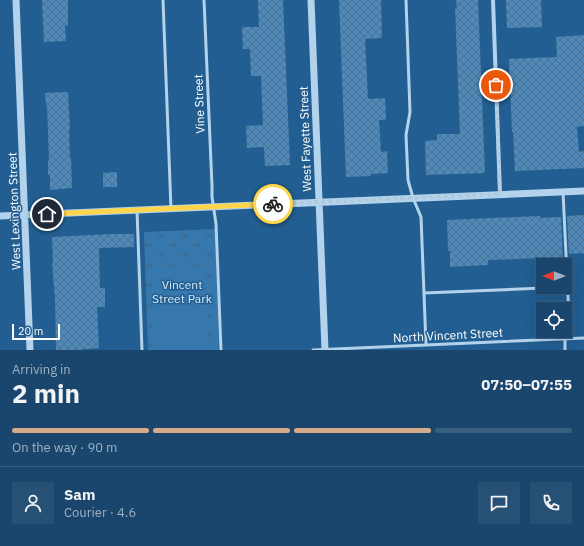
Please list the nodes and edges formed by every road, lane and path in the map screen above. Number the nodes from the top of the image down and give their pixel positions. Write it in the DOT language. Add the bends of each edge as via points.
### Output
graph roads {
  1 [pos="16,0"];
  2 [pos="163,0"];
  3 [pos="204,0"];
  4 [pos="311,0"];
  5 [pos="406,0"];
  6 [pos="493,0"];
  7 [pos="584,191"];
  8 [pos="563,192"];
  9 [pos="500,194"];
  10 [pos="413,198"];
  11 [pos="319,202"];
  12 [pos="214,207"];
  13 [pos="171,208"];
  14 [pos="137,210"];
  15 [pos="25,215"];
  16 [pos="0,216"];
  17 [pos="566,258"];
  18 [pos="536,288"];
  19 [pos="424,293"];
  20 [pos="565,338"];
  21 [pos="572,338"];
  22 [pos="584,338"];
  23 [pos="435,344"];
  24 [pos="426,345"];
  25 [pos="30,350"];
  26 [pos="142,350"];
  27 [pos="221,350"];
  28 [pos="313,350"];
  29 [pos="325,350"];
  30 [pos="435,350"];
  31 [pos="565,350"];
  1 -- 15 [label="street, West Lexington Street"];
  2 -- 13 [label="lane"];
  3 -- 12 [label="lane, Vine Street"];
  4 -- 11 [label="street, West Fayette Street"];
  5 -- 10 [label="lane" via="410,112 406,135 408,180"];
  6 -- 9 [label="street"];
  7 -- 8 [label="street"];
  8 -- 9 [label="street"];
  8 -- 17 [label="lane"];
  9 -- 10 [label="street"];
  10 -- 11 [label="street"];
  10 -- 19 [label="lane" via="421,217"];
  11 -- 12 [label="street"];
  11 -- 29 [label="street, West Fayette Street"];
  12 -- 13 [label="street"];
  12 -- 27 [label="lane, Vine Street"];
  13 -- 14 [label="street"];
  14 -- 15 [label="street"];
  14 -- 26 [label="lane"];
  15 -- 16 [label="street"];
  15 -- 25 [label="street, West Lexington Street"];
  18 -- 19 [label="lane"];
  19 -- 24 [label="lane"];
  20 -- 23 [label="lane, North Vincent Street"];
  20 -- 31 [label="lane"];
  21 -- 22 [label="lane, North Vincent Street"];
  23 -- 24 [label="lane, North Vincent Street"];
  23 -- 30 [label="lane"];
  24 -- 29 [label="lane, North Vincent Street"];
  28 -- 29 [label="lane, North Vincent Street"];
}
